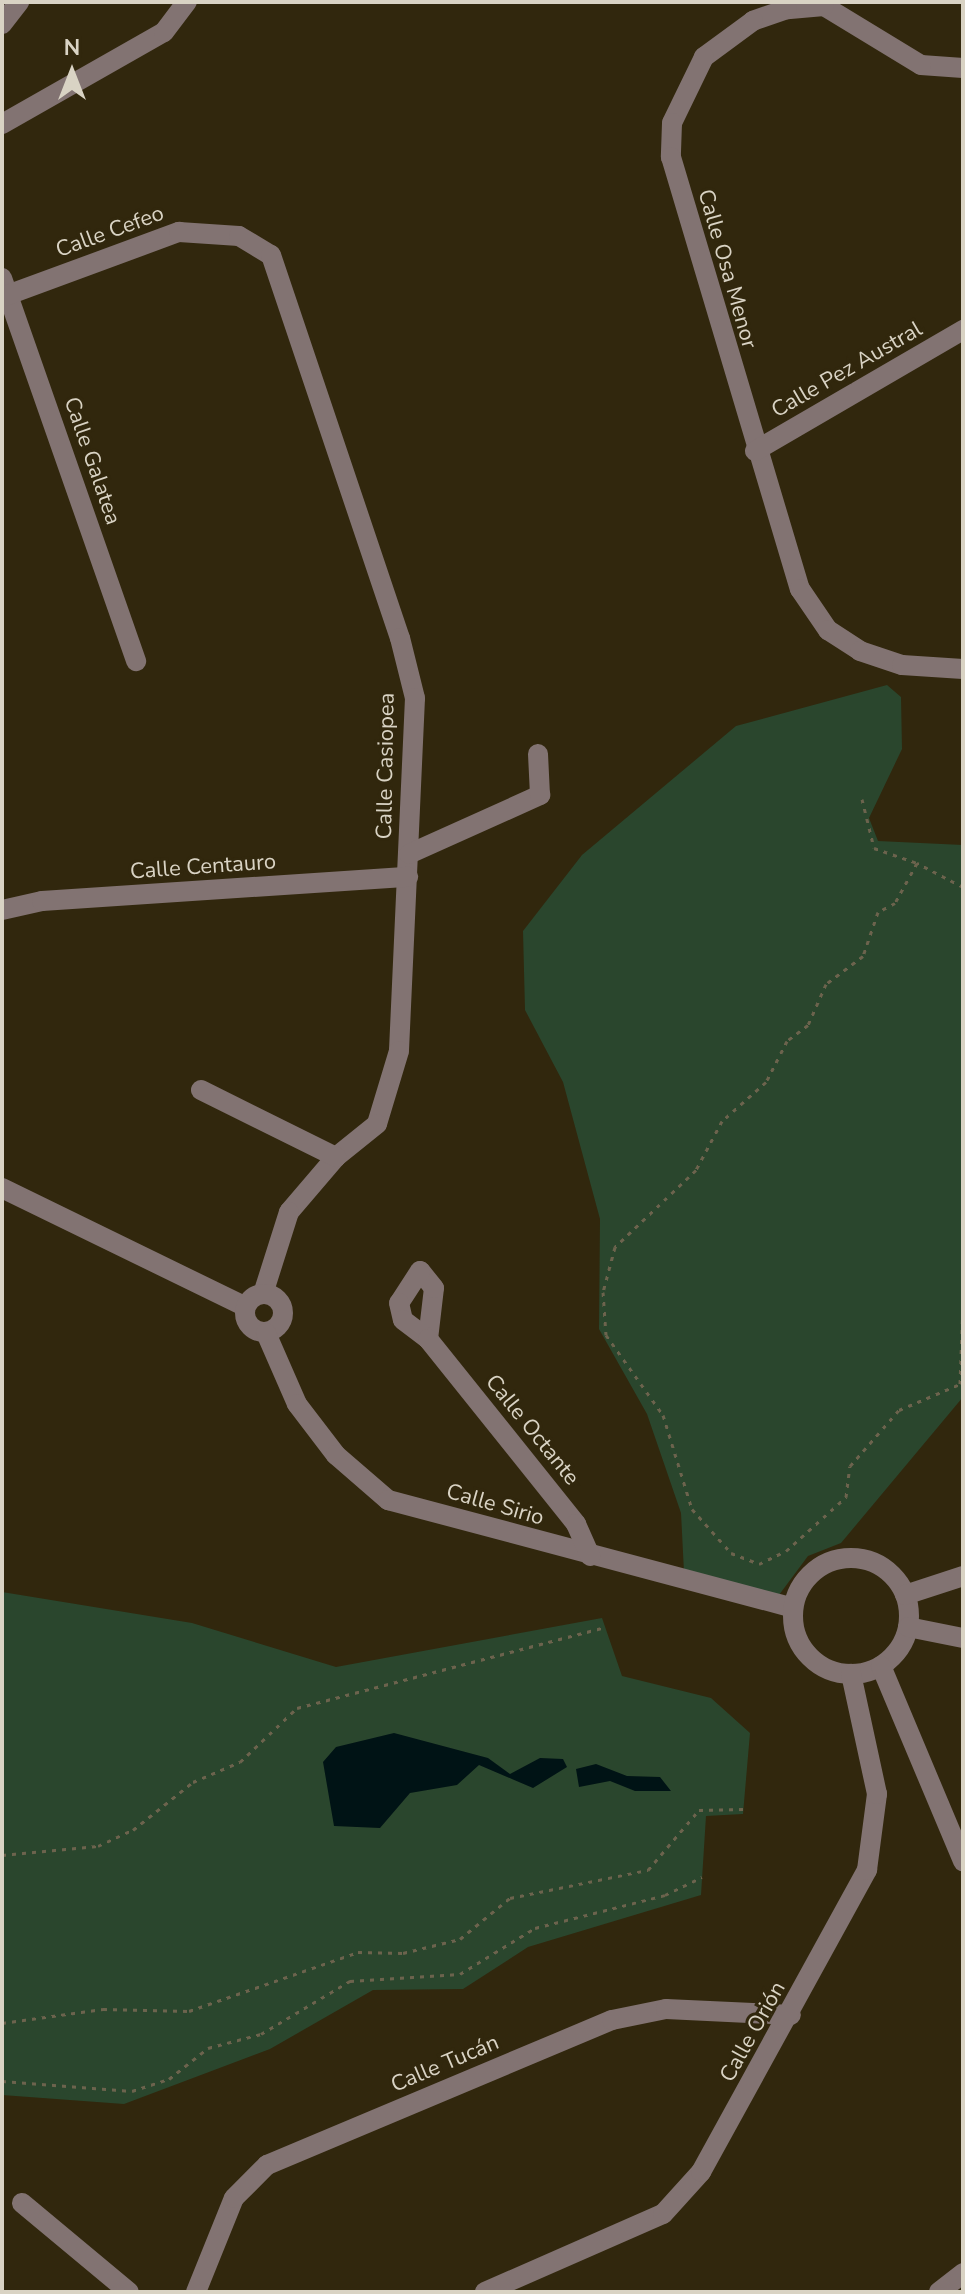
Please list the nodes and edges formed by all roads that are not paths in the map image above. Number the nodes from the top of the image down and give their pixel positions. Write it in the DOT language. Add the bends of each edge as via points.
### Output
graph roads {
  1 [pos="19,2"];
  2 [pos="187,2"];
  3 [pos="848,9"];
  4 [pos="2,24"];
  5 [pos="963,68"];
  6 [pos="2,124"];
  7 [pos="239,236"];
  8 [pos="4,290"];
  9 [pos="963,330"];
  10 [pos="755,451"];
  11 [pos="136,661"];
  12 [pos="963,669"];
  13 [pos="538,754"];
  14 [pos="409,854"];
  15 [pos="408,877"];
  16 [pos="2,910"];
  17 [pos="201,1090"];
  18 [pos="336,1157"];
  19 [pos="2,1188"];
  20 [pos="263,1294"];
  21 [pos="246,1307"];
  22 [pos="266,1333"];
  23 [pos="428,1339"];
  24 [pos="590,1556"];
  25 [pos="963,1576"];
  26 [pos="905,1595"];
  27 [pos="793,1608"];
  28 [pos="908,1627"];
  29 [pos="963,1638"];
  30 [pos="881,1666"];
  31 [pos="851,1674"];
  32 [pos="963,1861"];
  33 [pos="791,2015"];
  34 [pos="22,2203"];
  35 [pos="963,2273"];
  36 [pos="129,2292"];
  37 [pos="196,2292"];
  38 [pos="485,2292"];
  39 [pos="939,2292"];
  1 -- 4 [label="street"];
  2 -- 6 [label="street" via="164,32"];
  3 -- 5 [label="street, Calle Osa Menor" via="921,65"];
  3 -- 10 [label="street, Calle Osa Menor" via="824,6 753,21 704,57 672,123 671,157"];
  7 -- 8 [label="street, Calle Cefeo" via="179,232"];
  7 -- 14 [label="street, Calle Casiopea" via="271,255 297,316 400,638 415,698"];
  8 -- 11 [label="street, Calle Galatea"];
  9 -- 10 [label="street, Calle Pez Austral"];
  10 -- 12 [label="street, Calle Osa Menor" via="800,589 828,630 902,665"];
  13 -- 14 [label="street" via="540,795"];
  14 -- 15 [label="street, Calle Casiopea"];
  15 -- 16 [label="street, Calle Centauro" via="42,901"];
  15 -- 18 [label="street, Calle Casiopea" via="399,1051 377,1124"];
  17 -- 18 [label="street"];
  18 -- 20 [label="street, Calle Casiopea" via="289,1212"];
  19 -- 21 [label="street"];
  20 -- 21 [label="street"];
  20 -- 22 [label="street" via="277,1299 284,1312 279,1326"];
  21 -- 22 [label="street" via="251,1328"];
  22 -- 24 [label="street, Calle Sirio" via="297,1404 336,1455 388,1500"];
  23 -- 24 [label="street, Calle Octante" via="576,1524"];
  24 -- 27 [label="street, Calle Sirio"];
  25 -- 26 [label="street"];
  26 -- 27 [label="street" via="876,1563 844,1559 814,1571"];
  26 -- 28 [label="street"];
  27 -- 31 [label="street" via="801,1646 832,1671"];
  28 -- 29 [label="street"];
  28 -- 30 [label="street"];
  30 -- 31 [label="street"];
  30 -- 32 [label="street"];
  31 -- 33 [label="street, Calle Orión" via="877,1794 867,1870"];
  33 -- 37 [label="street, Calle Tucán" via="666,2009 612,2020 267,2165 234,2198"];
  33 -- 38 [label="street, Calle Orión" via="701,2172 663,2214"];
  34 -- 36 [label="street"];
  35 -- 39 [label="street"];
}
